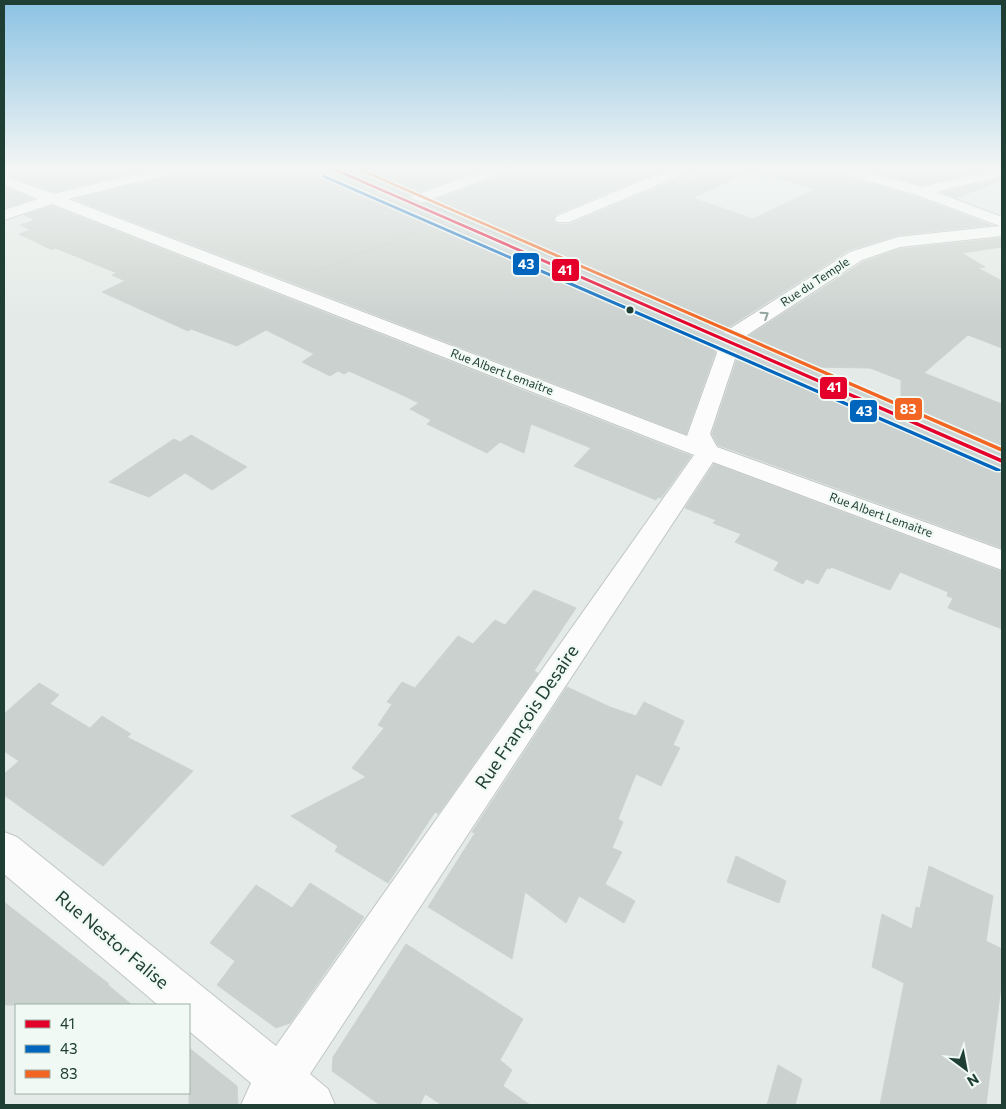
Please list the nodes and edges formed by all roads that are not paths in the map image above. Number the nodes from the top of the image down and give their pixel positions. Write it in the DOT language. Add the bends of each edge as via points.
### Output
graph roads {
  1 [pos="104,219"];
  2 [pos="445,219"];
  3 [pos="1002,231"];
  4 [pos="724,341"];
  5 [pos="708,452"];
  6 [pos="1002,461"];
  7 [pos="1002,560"];
  8 [pos="4,850"];
  9 [pos="179,1004"];
  10 [pos="190,1013"];
  11 [pos="285,1097"];
  1 -- 5 [label="street, Rue Albert Lemaitre"];
  2 -- 4 [label="main road"];
  4 -- 3 [label="street, Rue du Temple, one-way" via="856,256 898,242"];
  4 -- 5 [label="street" via="727,353 698,434"];
  4 -- 6 [label="main road"];
  5 -- 7 [label="street, Rue Albert Lemaitre"];
  5 -- 11 [label="street, Rue François Desaire"];
  8 -- 9 [label="street, Rue Nestor Falise"];
  10 -- 11 [label="street, Rue Nestor Falise"];
}
